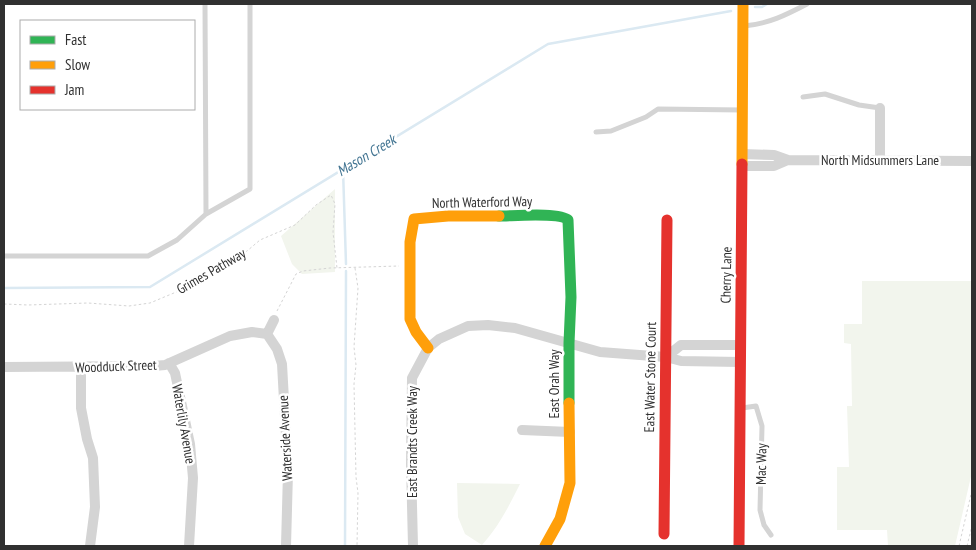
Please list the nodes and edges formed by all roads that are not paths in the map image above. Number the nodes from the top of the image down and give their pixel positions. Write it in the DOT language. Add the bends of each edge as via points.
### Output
graph roads {
  1 [pos="205,4"];
  2 [pos="250,4"];
  3 [pos="743,4"];
  4 [pos="807,4"];
  5 [pos="743,26"];
  6 [pos="803,97"];
  7 [pos="880,108"];
  8 [pos="743,110"];
  9 [pos="596,132"];
  10 [pos="742,154"];
  11 [pos="788,160"];
  12 [pos="880,160"];
  13 [pos="972,160"];
  14 [pos="742,166"];
  15 [pos="206,214"];
  16 [pos="565,218"];
  17 [pos="667,220"];
  18 [pos="4,256"];
  19 [pos="274,320"];
  20 [pos="267,334"];
  21 [pos="569,343"];
  22 [pos="740,345"];
  23 [pos="428,348"];
  24 [pos="666,357"];
  25 [pos="740,362"];
  26 [pos="169,363"];
  27 [pos="4,367"];
  28 [pos="81,368"];
  29 [pos="740,408"];
  30 [pos="522,430"];
  31 [pos="570,432"];
  32 [pos="664,534"];
  33 [pos="771,535"];
  34 [pos="90,546"];
  35 [pos="189,546"];
  36 [pos="286,546"];
  37 [pos="413,546"];
  38 [pos="545,546"];
  39 [pos="739,546"];
  1 -- 15 [label="lane"];
  2 -- 15 [label="lane" via="250,189"];
  3 -- 5 [label="street, Cherry Lane"];
  4 -- 5 [label="lane" via="776,20"];
  5 -- 8 [label="street, Cherry Lane"];
  6 -- 7 [label="lane" via="825,94"];
  7 -- 12 [label="street"];
  8 -- 9 [label="lane" via="658,110 610,131"];
  8 -- 10 [label="street, Cherry Lane"];
  10 -- 11 [label="street, North Midsummers Lane" via="774,155"];
  10 -- 14 [label="street, Cherry Lane"];
  11 -- 12 [label="street, North Midsummers Lane"];
  11 -- 14 [label="street, North Midsummers Lane" via="774,166"];
  12 -- 13 [label="street, North Midsummers Lane"];
  14 -- 22 [label="street, Cherry Lane"];
  15 -- 18 [label="lane" via="177,240 148,256"];
  16 -- 21 [label="street, East Orah Way" via="570,226"];
  16 -- 23 [label="street, North Waterford Way" via="414,219 410,242 410,319"];
  17 -- 24 [label="street, East Water Stone Court"];
  19 -- 20 [label="street"];
  20 -- 26 [label="street, Woodduck Street" via="252,332 230,336"];
  20 -- 36 [label="street, Waterside Avenue" via="282,364 288,472"];
  21 -- 23 [label="street, East Brandts Creek Way" via="514,328 488,325 468,326 439,339"];
  21 -- 24 [label="street, East Brandts Creek Way" via="600,352"];
  21 -- 31 [label="street, East Orah Way"];
  22 -- 24 [label="street" via="681,345"];
  22 -- 25 [label="street, Cherry Lane"];
  23 -- 37 [label="street, East Brandts Creek Way" via="412,378"];
  24 -- 25 [label="street, East Brandts Creek Way"];
  24 -- 32 [label="street, East Water Stone Court"];
  25 -- 29 [label="street, Cherry Lane"];
  26 -- 28 [label="street, Woodduck Street"];
  26 -- 35 [label="street, Waterlily Avenue" via="175,373 190,444 193,478"];
  27 -- 28 [label="street, Woodduck Street"];
  28 -- 34 [label="street" via="81,408 94,467 95,507"];
  29 -- 33 [label="lane, Mac Way" via="756,406 762,426 760,510"];
  29 -- 39 [label="street, Cherry Lane"];
  30 -- 31 [label="street"];
  31 -- 38 [label="street, East Orah Way" via="570,483 560,520"];
}
